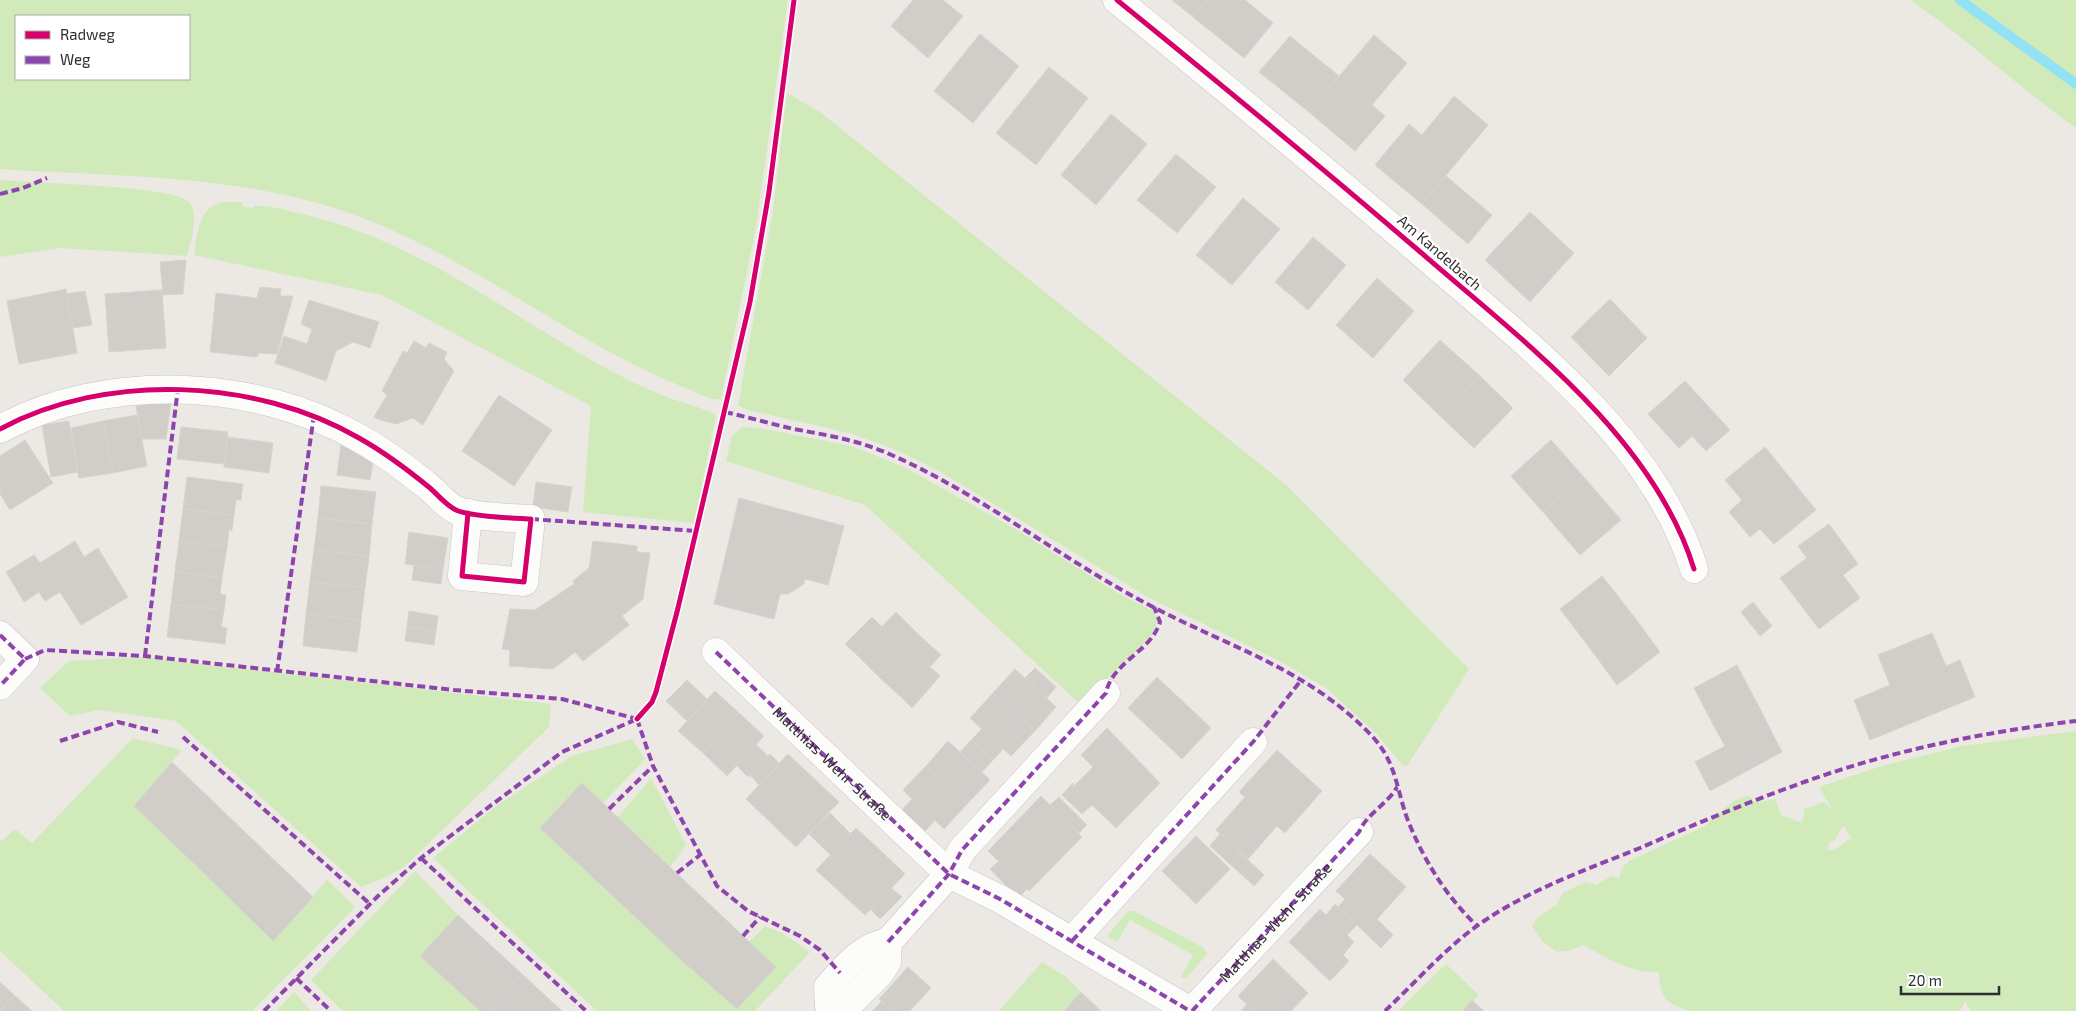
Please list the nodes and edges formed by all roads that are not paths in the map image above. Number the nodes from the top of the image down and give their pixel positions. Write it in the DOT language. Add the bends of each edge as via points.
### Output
graph roads {
  1 [pos="1117,0"];
  2 [pos="0,429"];
  3 [pos="468,513"];
  4 [pos="1694,569"];
  5 [pos="0,635"];
  6 [pos="716,652"];
  7 [pos="0,686"];
  8 [pos="1106,693"];
  9 [pos="1253,742"];
  10 [pos="1359,832"];
  11 [pos="949,874"];
  12 [pos="1072,941"];
  13 [pos="826,1008"];
  14 [pos="1191,1011"];
  1 -- 4 [label="street, Am Kandelbach" via="1362,202 1517,335 1592,407 1654,483 1684,538"];
  2 -- 3 [label="street" via="48,408 129,392 178,388 248,395 314,415 359,437 456,510"];
  5 -- 7 [label="street" via="25,659"];
  6 -- 11 [label="street, Matthias-Wehr-Straße"];
  8 -- 11 [label="street" via="962,850"];
  9 -- 12 [label="street"];
  10 -- 14 [label="street, Matthias-Wehr-Straße"];
  11 -- 12 [label="street, Matthias-Wehr-Straße" via="1000,898"];
  11 -- 13 [label="street" via="888,942 887,962 880,973 848,1005"];
  12 -- 14 [label="street, Matthias-Wehr-Straße"];
}
